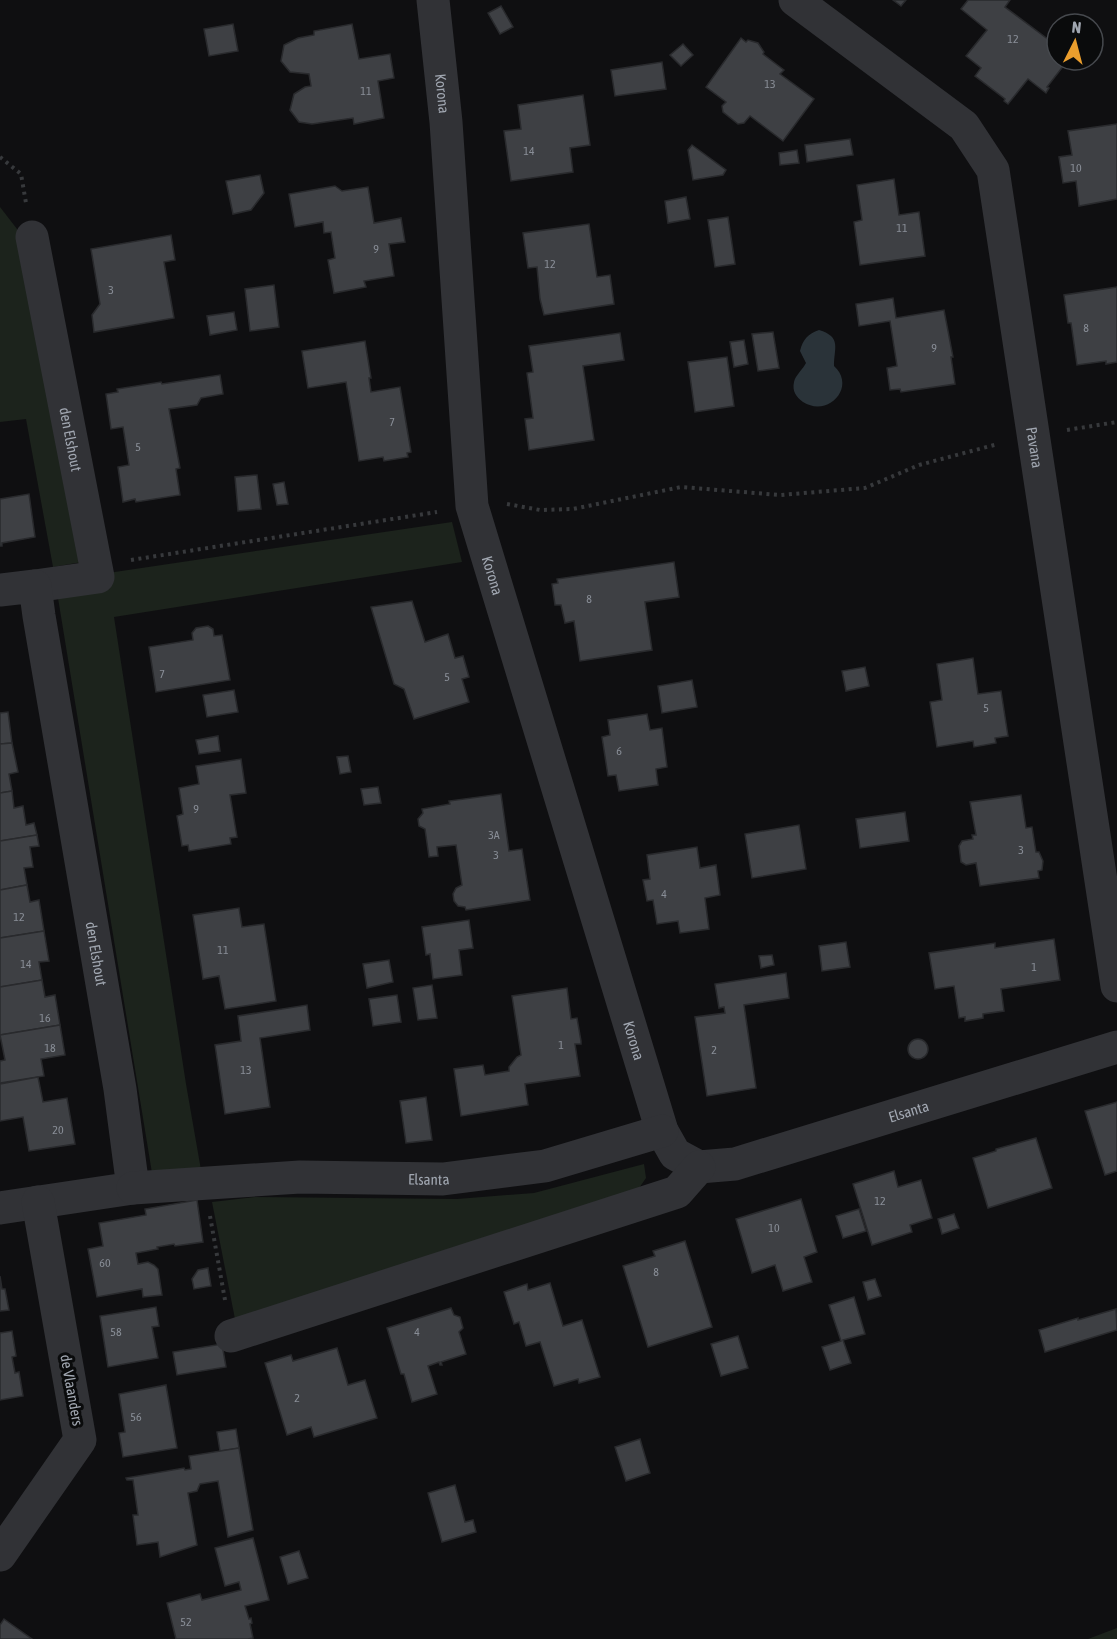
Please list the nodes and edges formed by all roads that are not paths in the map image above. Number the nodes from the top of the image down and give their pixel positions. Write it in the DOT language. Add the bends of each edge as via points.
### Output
graph roads {
  1 [pos="433,0"];
  2 [pos="795,0"];
  3 [pos="32,237"];
  4 [pos="35,586"];
  5 [pos="0,590"];
  6 [pos="1117,986"];
  7 [pos="1117,1047"];
  8 [pos="662,1131"];
  9 [pos="699,1167"];
  10 [pos="133,1188"];
  11 [pos="38,1202"];
  12 [pos="0,1208"];
  13 [pos="231,1336"];
  14 [pos="0,1555"];
  1 -- 8 [label="street, Korona" via="446,122 472,507"];
  2 -- 6 [label="street, Pavana" via="964,126 993,170"];
  3 -- 4 [label="street, den Elshout" via="98,577"];
  4 -- 5 [label="street"];
  4 -- 10 [label="street, den Elshout" via="120,1089"];
  7 -- 9 [label="street, Elsanta" via="735,1164"];
  8 -- 9 [label="street" via="675,1154"];
  8 -- 10 [label="street, Elsanta" via="545,1166 443,1179 300,1177"];
  9 -- 13 [label="street" via="677,1192"];
  10 -- 11 [label="street"];
  11 -- 12 [label="street"];
  11 -- 14 [label="street, de Vlaanders" via="80,1440"];
}
